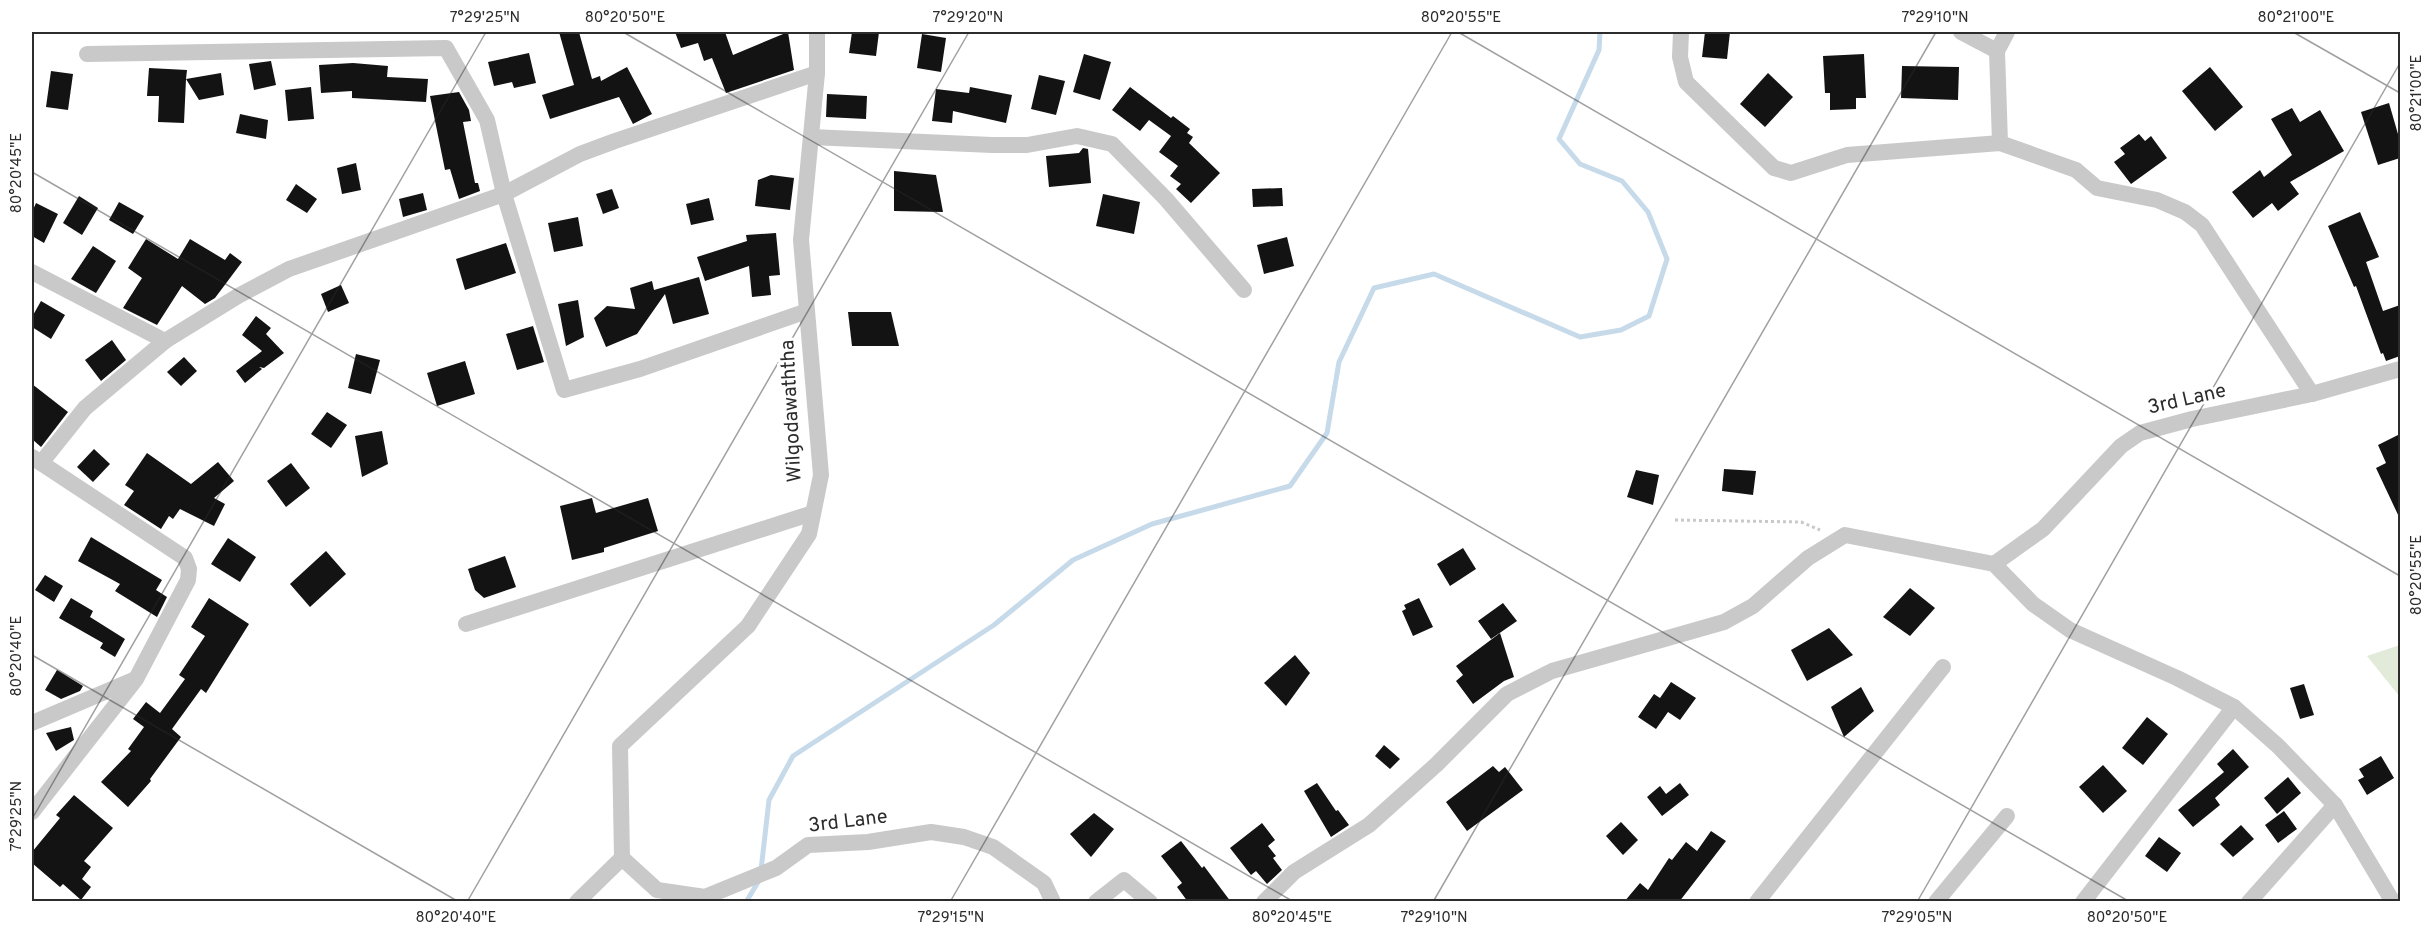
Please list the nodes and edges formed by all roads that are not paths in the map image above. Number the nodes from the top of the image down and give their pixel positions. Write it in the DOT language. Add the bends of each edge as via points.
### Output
graph roads {
  1 [pos="817,32"];
  2 [pos="1682,32"];
  3 [pos="1961,32"];
  4 [pos="2007,32"];
  5 [pos="1997,51"];
  6 [pos="87,54"];
  7 [pos="817,73"];
  8 [pos="811,137"];
  9 [pos="2000,143"];
  10 [pos="504,194"];
  11 [pos="32,272"];
  12 [pos="1244,290"];
  13 [pos="807,311"];
  14 [pos="165,341"];
  15 [pos="2400,369"];
  16 [pos="2312,394"];
  17 [pos="36,460"];
  18 [pos="813,513"];
  19 [pos="1994,564"];
  20 [pos="466,624"];
  21 [pos="1943,667"];
  22 [pos="136,679"];
  23 [pos="2234,707"];
  24 [pos="32,723"];
  25 [pos="2335,806"];
  26 [pos="32,812"];
  27 [pos="2007,816"];
  28 [pos="622,858"];
  29 [pos="577,902"];
  30 [pos="1053,902"];
  31 [pos="1096,902"];
  32 [pos="1149,902"];
  33 [pos="1264,902"];
  34 [pos="1757,902"];
  35 [pos="1936,902"];
  36 [pos="2083,902"];
  37 [pos="2249,902"];
  38 [pos="2393,902"];
  1 -- 7 [label="street, Wilgodawaththa"];
  2 -- 9 [label="street" via="1680,57 1686,82 1774,168 1791,173 1847,155"];
  3 -- 5 [label="street"];
  4 -- 5 [label="street"];
  5 -- 9 [label="street"];
  6 -- 10 [label="street" via="446,48 487,120"];
  7 -- 8 [label="street, Wilgodawaththa"];
  7 -- 10 [label="street" via="580,154"];
  8 -- 12 [label="street" via="1027,145 1077,136 1112,144 1166,199"];
  8 -- 13 [label="street, Wilgodawaththa" via="801,240"];
  9 -- 16 [label="street" via="2076,170 2097,188 2157,200 2185,212 2202,225"];
  10 -- 13 [label="street" via="564,390 640,369"];
  10 -- 14 [label="street" via="289,269"];
  11 -- 14 [label="street"];
  13 -- 18 [label="street, Wilgodawaththa" via="821,475"];
  14 -- 17 [label="street" via="85,408"];
  15 -- 16 [label="street, 3rd Lane"];
  16 -- 19 [label="street, 3rd Lane" via="2140,432 2121,446 2043,529"];
  17 -- 22 [label="street" via="185,558 188,580"];
  18 -- 20 [label="street"];
  18 -- 28 [label="street, Wilgodawaththa" via="809,534 748,626 620,746"];
  19 -- 23 [label="street" via="2033,604 2070,630"];
  19 -- 33 [label="street" via="1845,535 1808,558 1753,606 1724,622 1552,671 1507,694 1369,825 1294,872"];
  21 -- 34 [label="street"];
  22 -- 24 [label="street"];
  22 -- 26 [label="street"];
  23 -- 25 [label="street"];
  23 -- 36 [label="street"];
  25 -- 37 [label="street"];
  25 -- 38 [label="street"];
  27 -- 35 [label="street"];
  28 -- 29 [label="street"];
  28 -- 30 [label="street, 3rd Lane" via="657,890 705,897 776,868 808,845 868,842 931,832 993,847 1044,883"];
  31 -- 32 [label="street" via="1125,880"];
}
